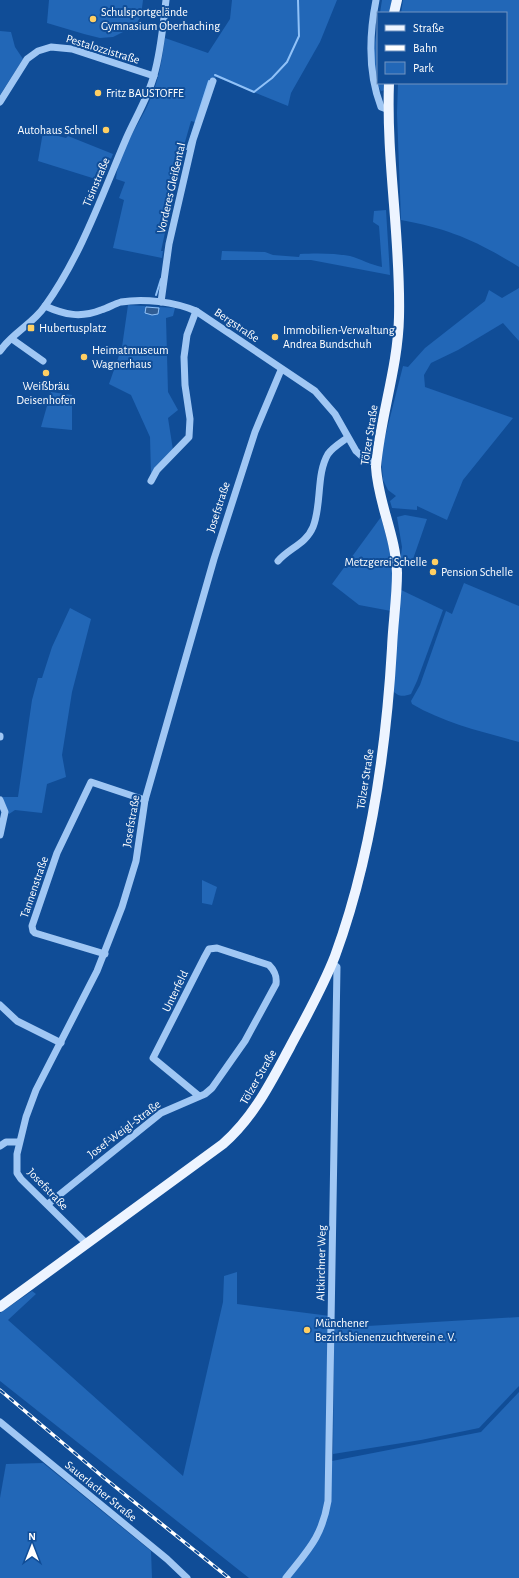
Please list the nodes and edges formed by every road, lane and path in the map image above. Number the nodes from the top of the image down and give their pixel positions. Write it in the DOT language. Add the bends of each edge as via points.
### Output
graph roads {
  1 [pos="166,0"];
  2 [pos="376,0"];
  3 [pos="397,0"];
  4 [pos="394,12"];
  5 [pos="154,76"];
  6 [pos="213,81"];
  7 [pos="389,84"];
  8 [pos="0,102"];
  9 [pos="389,110"];
  10 [pos="161,302"];
  11 [pos="45,306"];
  12 [pos="196,311"];
  13 [pos="12,339"];
  14 [pos="1,348"];
  15 [pos="44,361"];
  16 [pos="282,370"];
  17 [pos="347,438"];
  18 [pos="376,462"];
  19 [pos="151,481"];
  20 [pos="278,561"];
  21 [pos="0,800"];
  22 [pos="145,800"];
  23 [pos="0,835"];
  24 [pos="105,954"];
  25 [pos="332,963"];
  26 [pos="277,977"];
  27 [pos="0,1005"];
  28 [pos="61,1043"];
  29 [pos="199,1096"];
  30 [pos="19,1142"];
  31 [pos="0,1146"];
  32 [pos="48,1204"];
  33 [pos="87,1244"];
  34 [pos="0,1307"];
  35 [pos="0,1422"];
  36 [pos="187,1578"];
  37 [pos="286,1578"];
  1 -- 5 [label="street, Tisinstraße"];
  2 -- 9 [label="street" via="370,33 372,64 381,108"];
  3 -- 4 [label="main road"];
  5 -- 8 [label="street, Pestalozzistraße" via="72,50 51,47 38,51 27,59"];
  5 -- 11 [label="street, Tisinstraße" via="78,251"];
  6 -- 10 [label="street, Vorderes Gleißental" via="193,140 169,244"];
  7 -- 9 [label="main road, Tölzer Straße"];
  9 -- 18 [label="main road, Tölzer Straße" via="399,330"];
  10 -- 11 [label="street, Bergstraße" via="121,302 78,316 61,313"];
  10 -- 12 [label="street, Bergstraße" via="178,304"];
  11 -- 13 [label="street, Tisinstraße"];
  12 -- 16 [label="street, Bergstraße"];
  12 -- 19 [label="street" via="187,335 184,357 184,385 190,419 188,437 157,470"];
  13 -- 14 [label="street, Tisinstraße"];
  13 -- 15 [label="street"];
  16 -- 17 [label="street, Bergstraße" via="315,391 334,414"];
  16 -- 22 [label="street, Josefstraße" via="255,432 232,501"];
  17 -- 18 [label="street, Bergstraße" via="361,457"];
  17 -- 20 [label="street" via="328,454 324,464 315,520 309,535"];
  18 -- 25 [label="main road, Tölzer Straße" via="377,484 396,556 389,696 372,815 358,880"];
  21 -- 23 [label="street" via="5,812"];
  22 -- 24 [label="street, Josefstraße" via="136,862"];
  22 -- 24 [label="street, Tannenstraße" via="91,782 58,854 32,926 35,933"];
  24 -- 28 [label="street, Josefstraße"];
  25 -- 33 [label="main road, Tölzer Straße" via="270,1086 246,1120 223,1144"];
  25 -- 37 [label="street, Altkirchner Weg" via="337,967 328,1501 321,1529 314,1542"];
  26 -- 29 [label="street, Josef-Weigl-Straße" via="276,984 244,1041 212,1088"];
  26 -- 29 [label="street, Unterfeld" via="269,965 235,953 213,948 209,950 153,1058"];
  27 -- 28 [label="street" via="17,1021"];
  28 -- 30 [label="street, Josefstraße" via="36,1090"];
  29 -- 32 [label="street, Josef-Weigl-Straße" via="161,1113"];
  30 -- 31 [label="street" via="6,1142"];
  30 -- 32 [label="street, Josefstraße" via="17,1172"];
  32 -- 33 [label="street, Josefstraße"];
  33 -- 34 [label="main road, Tölzer Straße"];
  35 -- 36 [label="street, Sauerlacher Straße"];
}
